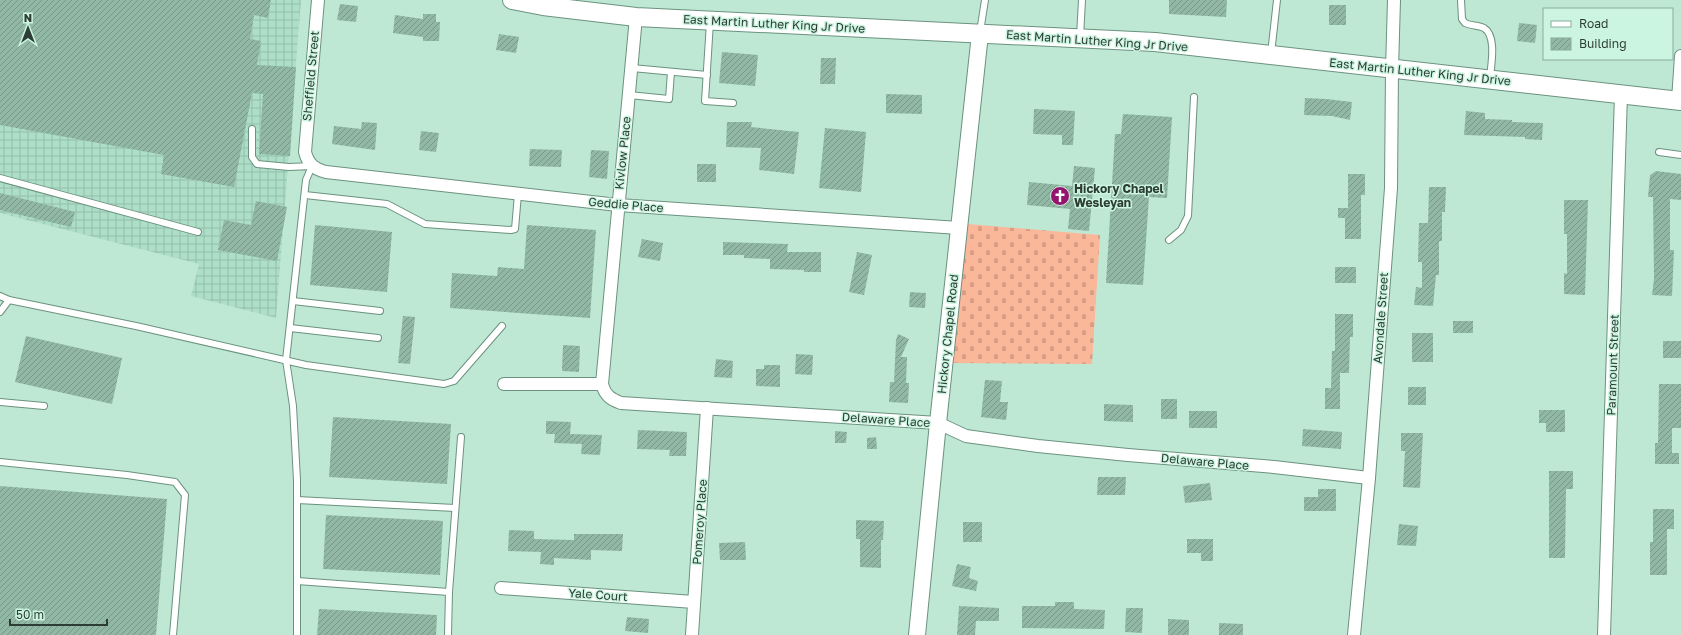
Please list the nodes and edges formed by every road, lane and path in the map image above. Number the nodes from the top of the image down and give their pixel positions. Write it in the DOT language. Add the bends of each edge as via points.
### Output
graph roads {
  1 [pos="318,0"];
  2 [pos="512,0"];
  3 [pos="985,0"];
  4 [pos="1082,0"];
  5 [pos="1277,0"];
  6 [pos="1394,0"];
  7 [pos="1461,0"];
  8 [pos="636,17"];
  9 [pos="710,20"];
  10 [pos="980,34"];
  11 [pos="1079,39"];
  12 [pos="1270,55"];
  13 [pos="1681,56"];
  14 [pos="632,68"];
  15 [pos="1392,69"];
  16 [pos="671,72"];
  17 [pos="707,75"];
  18 [pos="1490,80"];
  19 [pos="1621,94"];
  20 [pos="629,95"];
  21 [pos="1194,97"];
  22 [pos="1680,100"];
  23 [pos="732,103"];
  24 [pos="252,130"];
  25 [pos="1659,152"];
  26 [pos="1681,155"];
  27 [pos="312,166"];
  28 [pos="0,178"];
  29 [pos="518,194"];
  30 [pos="304,195"];
  31 [pos="618,205"];
  32 [pos="959,228"];
  33 [pos="198,232"];
  34 [pos="1169,240"];
  35 [pos="0,296"];
  36 [pos="9,300"];
  37 [pos="293,301"];
  38 [pos="380,311"];
  39 [pos="0,312"];
  40 [pos="502,326"];
  41 [pos="290,328"];
  42 [pos="378,338"];
  43 [pos="286,360"];
  44 [pos="504,384"];
  45 [pos="602,384"];
  46 [pos="0,402"];
  47 [pos="44,406"];
  48 [pos="707,408"];
  49 [pos="938,424"];
  50 [pos="461,437"];
  51 [pos="0,462"];
  52 [pos="1369,478"];
  53 [pos="297,500"];
  54 [pos="455,508"];
  55 [pos="297,581"];
  56 [pos="501,588"];
  57 [pos="449,592"];
  58 [pos="694,602"];
  59 [pos="173,635"];
  60 [pos="297,635"];
  61 [pos="448,635"];
  62 [pos="692,635"];
  63 [pos="917,635"];
  64 [pos="1354,635"];
  65 [pos="1604,635"];
  1 -- 27 [label="street, Sheffield Street" via="305,152"];
  2 -- 8 [label="main road, East Martin Luther King Jr Drive"];
  3 -- 10 [label="lane"];
  4 -- 11 [label="lane"];
  5 -- 12 [label="lane"];
  6 -- 15 [label="street, Avondale Street"];
  7 -- 18 [label="lane" via="1462,19 1465,23 1484,28 1489,33 1492,52"];
  8 -- 9 [label="main road, East Martin Luther King Jr Drive"];
  8 -- 14 [label="street, Kivlow Place"];
  9 -- 10 [label="main road, East Martin Luther King Jr Drive"];
  9 -- 17 [label="lane"];
  10 -- 11 [label="main road, East Martin Luther King Jr Drive"];
  10 -- 32 [label="street, Hickory Chapel Road"];
  11 -- 12 [label="main road, East Martin Luther King Jr Drive" via="1155,42"];
  12 -- 15 [label="main road, East Martin Luther King Jr Drive"];
  13 -- 22 [label="street"];
  14 -- 16 [label="lane"];
  14 -- 20 [label="street, Kivlow Place"];
  15 -- 18 [label="main road, East Martin Luther King Jr Drive"];
  15 -- 52 [label="street, Avondale Street" via="1391,188"];
  16 -- 17 [label="lane"];
  16 -- 20 [label="lane" via="669,99"];
  17 -- 23 [label="lane" via="705,101"];
  18 -- 19 [label="main road, East Martin Luther King Jr Drive"];
  19 -- 22 [label="main road, East Martin Luther King Jr Drive"];
  19 -- 65 [label="street, Paramount Street"];
  20 -- 31 [label="street, Kivlow Place"];
  21 -- 34 [label="lane" via="1188,216 1182,230"];
  24 -- 27 [label="lane" via="252,157 257,164"];
  25 -- 26 [label="lane"];
  27 -- 29 [label="street, Geddie Place" via="326,172"];
  27 -- 30 [label="lane" via="306,180"];
  28 -- 33 [label="lane"];
  29 -- 30 [label="lane" via="515,229 511,230 425,224 387,204"];
  29 -- 31 [label="street, Geddie Place"];
  30 -- 37 [label="lane"];
  31 -- 32 [label="street, Geddie Place"];
  31 -- 45 [label="street, Kivlow Place"];
  32 -- 49 [label="street, Hickory Chapel Road"];
  35 -- 36 [label="lane"];
  36 -- 39 [label="lane"];
  36 -- 43 [label="lane"];
  37 -- 38 [label="lane"];
  37 -- 41 [label="lane"];
  40 -- 43 [label="lane" via="454,381 444,384"];
  41 -- 42 [label="lane"];
  41 -- 43 [label="lane"];
  43 -- 53 [label="lane" via="293,406"];
  44 -- 45 [label="street"];
  45 -- 48 [label="street, Delaware Place" via="610,399 621,403"];
  46 -- 47 [label="lane"];
  48 -- 49 [label="street, Delaware Place"];
  48 -- 58 [label="street, Pomeroy Place"];
  49 -- 52 [label="street, Delaware Place" via="966,436 1009,442"];
  49 -- 63 [label="street, Hickory Chapel Road"];
  50 -- 54 [label="lane"];
  51 -- 59 [label="lane" via="175,482 185,496"];
  52 -- 64 [label="street, Avondale Street"];
  53 -- 54 [label="lane"];
  53 -- 55 [label="lane"];
  54 -- 57 [label="lane"];
  55 -- 57 [label="lane"];
  55 -- 60 [label="lane"];
  56 -- 58 [label="street, Yale Court"];
  57 -- 61 [label="lane"];
  58 -- 62 [label="street, Pomeroy Place"];
}
